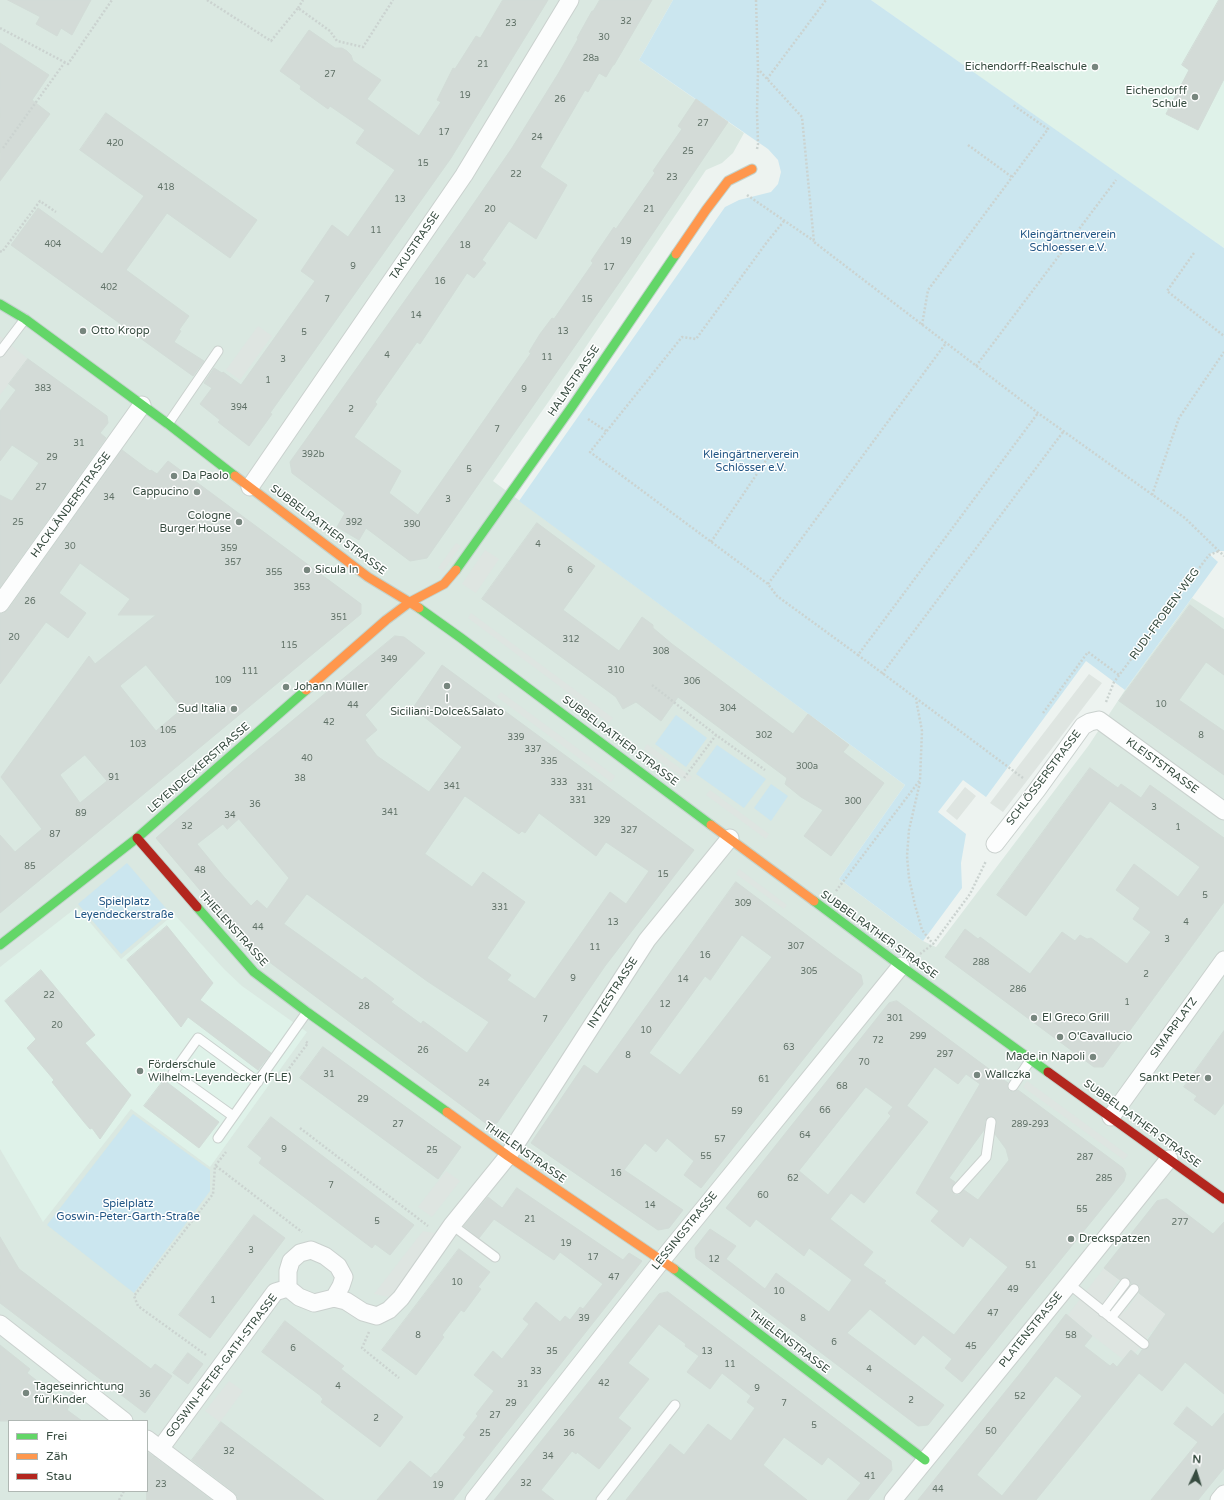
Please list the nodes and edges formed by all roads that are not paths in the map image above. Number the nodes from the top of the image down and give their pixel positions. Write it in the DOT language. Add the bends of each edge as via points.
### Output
graph roads {
  1 [pos="570,0"];
  2 [pos="752,169"];
  3 [pos="0,304"];
  4 [pos="25,319"];
  5 [pos="218,350"];
  6 [pos="0,352"];
  7 [pos="142,405"];
  8 [pos="168,424"];
  9 [pos="250,487"];
  10 [pos="410,602"];
  11 [pos="0,604"];
  12 [pos="1099,720"];
  13 [pos="1224,811"];
  14 [pos="137,838"];
  15 [pos="730,838"];
  16 [pos="995,844"];
  17 [pos="0,945"];
  18 [pos="1224,960"];
  19 [pos="901,966"];
  20 [pos="307,1012"];
  21 [pos="1031,1059"];
  22 [pos="258,1082"];
  23 [pos="1013,1086"];
  24 [pos="233,1116"];
  25 [pos="1111,1117"];
  26 [pos="991,1122"];
  27 [pos="218,1138"];
  28 [pos="508,1156"];
  29 [pos="1169,1158"];
  30 [pos="957,1189"];
  31 [pos="1224,1199"];
  32 [pos="452,1226"];
  33 [pos="496,1257"];
  34 [pos="662,1260"];
  35 [pos="1125,1283"];
  36 [pos="1068,1284"];
  37 [pos="288,1288"];
  38 [pos="1134,1289"];
  39 [pos="334,1298"];
  40 [pos="1103,1312"];
  41 [pos="1111,1318"];
  42 [pos="0,1324"];
  43 [pos="1144,1344"];
  44 [pos="675,1405"];
  45 [pos="123,1420"];
  46 [pos="154,1444"];
  47 [pos="925,1460"];
  48 [pos="1224,1494"];
  49 [pos="228,1500"];
  50 [pos="474,1500"];
  51 [pos="601,1500"];
  52 [pos="893,1500"];
  53 [pos="1219,1500"];
  1 -- 9 [label="street, TAKUSTRASSE" via="464,175"];
  2 -- 10 [label="street, HALMSTRASSE" via="728,181 706,210 571,408 454,573 444,584"];
  3 -- 4 [label="street, SUBBELRATHER STRASSE"];
  4 -- 6 [label="lane"];
  4 -- 7 [label="street, SUBBELRATHER STRASSE"];
  5 -- 8 [label="lane"];
  7 -- 8 [label="street, SUBBELRATHER STRASSE"];
  7 -- 11 [label="street, HACKLÄNDERSTRASSE"];
  8 -- 9 [label="street, SUBBELRATHER STRASSE"];
  9 -- 10 [label="street, SUBBELRATHER STRASSE" via="368,577"];
  10 -- 14 [label="street, LEYENDECKERSTRASSE" via="374,630"];
  10 -- 15 [label="street, SUBBELRATHER STRASSE"];
  12 -- 13 [label="street, KLEISTSTRASSE"];
  12 -- 16 [label="street, SCHLÖSSERSTRASSE" via="1083,726"];
  14 -- 17 [label="street, LEYENDECKERSTRASSE"];
  14 -- 20 [label="street, THIELENSTRASSE" via="254,972"];
  15 -- 19 [label="street, SUBBELRATHER STRASSE"];
  15 -- 28 [label="street, INTZESTRASSE" via="647,940"];
  18 -- 25 [label="street, SIMARPLATZ"];
  19 -- 21 [label="street, SUBBELRATHER STRASSE"];
  19 -- 34 [label="street, LESSINGSTRASSE"];
  20 -- 22 [label="lane"];
  20 -- 28 [label="street, THIELENSTRASSE"];
  21 -- 23 [label="lane"];
  21 -- 25 [label="street, SUBBELRATHER STRASSE"];
  22 -- 24 [label="lane"];
  22 -- 24 [label="lane" via="198,1038 173,1073"];
  24 -- 27 [label="lane"];
  25 -- 29 [label="street, SUBBELRATHER STRASSE"];
  26 -- 30 [label="lane" via="986,1156"];
  28 -- 32 [label="street"];
  28 -- 34 [label="street, THIELENSTRASSE"];
  29 -- 31 [label="street, SUBBELRATHER STRASSE"];
  29 -- 36 [label="street, PLATENSTRASSE"];
  32 -- 33 [label="lane"];
  32 -- 39 [label="street" via="401,1298 389,1310 377,1316"];
  34 -- 47 [label="street, THIELENSTRASSE"];
  34 -- 50 [label="street, LESSINGSTRASSE"];
  35 -- 40 [label="lane"];
  36 -- 40 [label="lane"];
  36 -- 47 [label="street, PLATENSTRASSE"];
  37 -- 39 [label="street, GOSWIN-PETER-GATH-STRASSE" via="299,1298 314,1303"];
  37 -- 39 [label="street, GOSWIN-PETER-GATH-STRASSE" via="291,1261 300,1253 311,1250 338,1266 344,1276"];
  37 -- 46 [label="street, GOSWIN-PETER-GATH-STRASSE" via="275,1292 221,1366"];
  38 -- 41 [label="lane"];
  40 -- 41 [label="lane"];
  41 -- 43 [label="lane"];
  42 -- 45 [label="street"];
  44 -- 51 [label="lane"];
  46 -- 49 [label="street"];
  47 -- 52 [label="street, PLATENSTRASSE"];
  48 -- 53 [label="street"];
}
